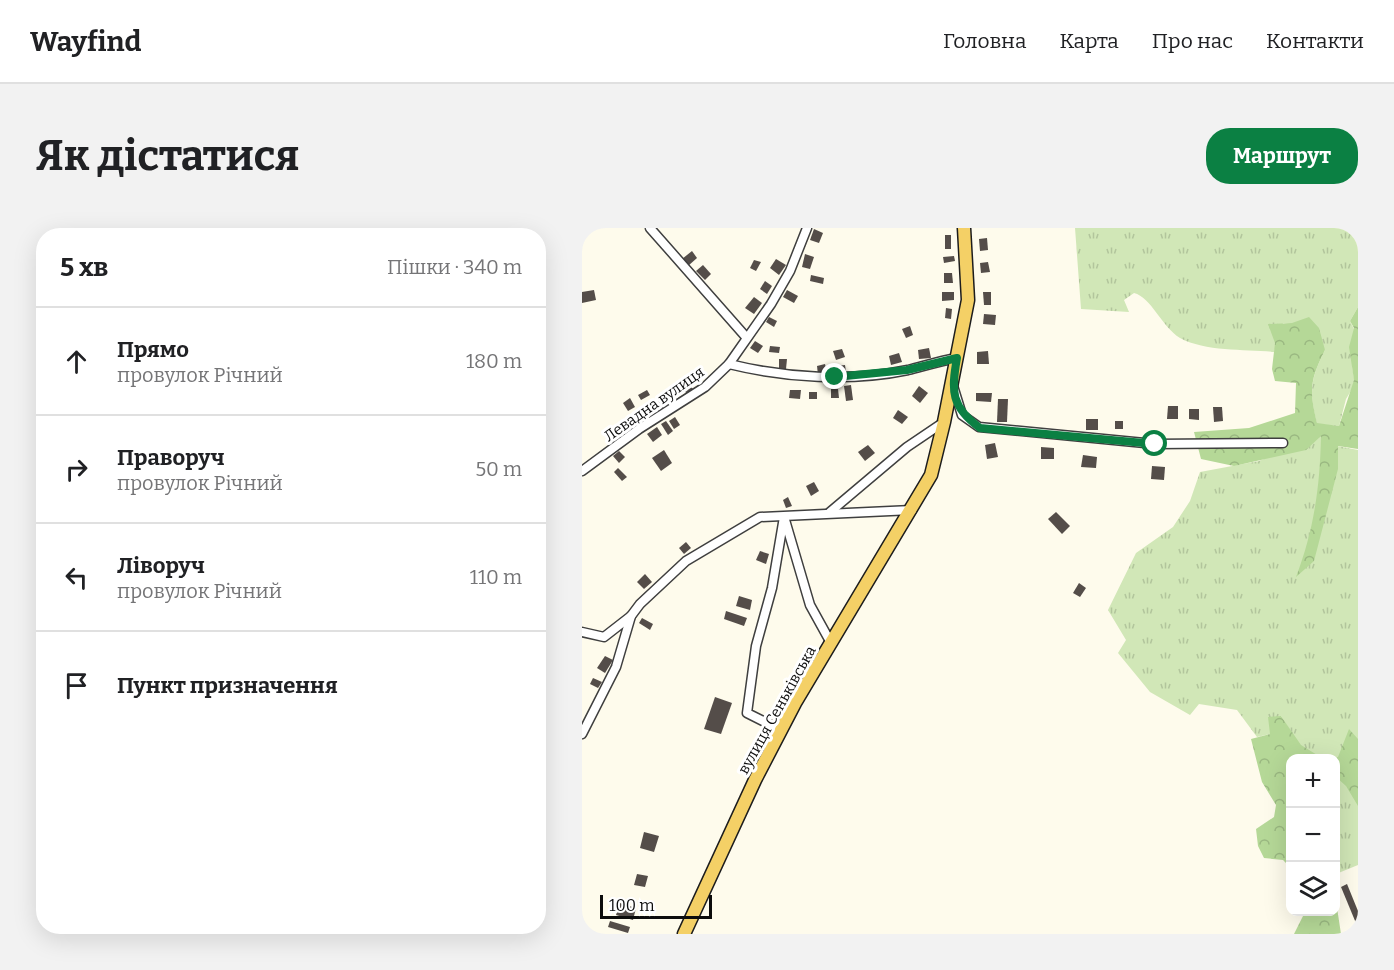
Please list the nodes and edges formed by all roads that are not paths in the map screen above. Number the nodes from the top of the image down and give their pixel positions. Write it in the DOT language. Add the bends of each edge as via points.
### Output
graph roads {
  1 [pos="807,228"];
  2 [pos="964,228"];
  3 [pos="656,230"];
  4 [pos="746,337"];
  5 [pos="957,358"];
  6 [pos="729,364"];
  7 [pos="952,384"];
  8 [pos="945,422"];
  9 [pos="1283,443"];
  10 [pos="582,471"];
  11 [pos="912,510"];
  12 [pos="830,512"];
  13 [pos="784,517"];
  14 [pos="631,616"];
  15 [pos="582,632"];
  16 [pos="831,643"];
  17 [pos="781,730"];
  18 [pos="582,734"];
  19 [pos="684,934"];
  1 -- 4 [label="street, Левадна вулиця" via="790,271"];
  2 -- 5 [label="main road, вулиця Сенькiвська" via="968,300"];
  3 -- 4 [label="street"];
  4 -- 6 [label="street, Левадна вулиця"];
  5 -- 6 [label="street" via="907,370 835,377 786,375"];
  5 -- 7 [label="main road, вулиця Сенькiвська"];
  6 -- 10 [label="street, Левадна вулиця" via="705,387"];
  7 -- 8 [label="main road, вулиця Сенькiвська"];
  7 -- 9 [label="street" via="962,415 980,428 1155,444"];
  8 -- 11 [label="main road, вулиця Сенькiвська" via="931,475"];
  8 -- 12 [label="street" via="906,447"];
  11 -- 12 [label="street"];
  11 -- 16 [label="main road, вулиця Сенькiвська"];
  12 -- 13 [label="street"];
  13 -- 14 [label="street" via="760,518 686,561"];
  13 -- 16 [label="street" via="810,605"];
  13 -- 17 [label="street" via="753,664 747,713"];
  14 -- 15 [label="street" via="604,637"];
  14 -- 18 [label="street" via="616,667"];
  16 -- 17 [label="main road, вулиця Сенькiвська"];
  17 -- 19 [label="main road, вулиця Сенькiвська"];
}
